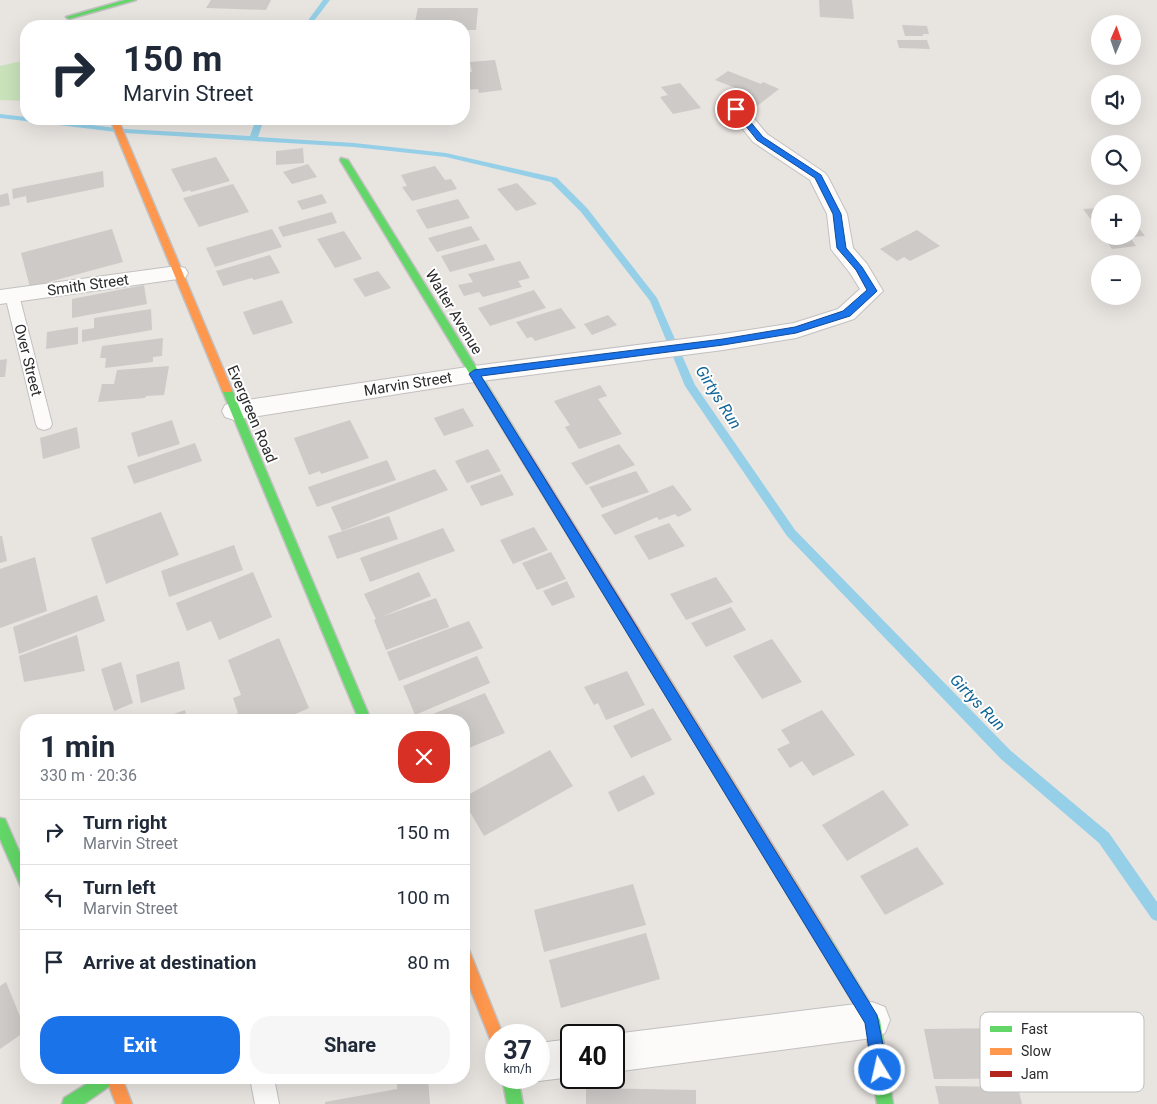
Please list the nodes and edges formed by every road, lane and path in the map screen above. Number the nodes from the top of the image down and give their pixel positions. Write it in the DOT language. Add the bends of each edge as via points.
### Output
graph roads {
  1 [pos="133,0"];
  2 [pos="69,17"];
  3 [pos="736,109"];
  4 [pos="117,125"];
  5 [pos="344,160"];
  6 [pos="177,273"];
  7 [pos="6,296"];
  8 [pos="474,374"];
  9 [pos="234,411"];
  10 [pos="44,424"];
  11 [pos="362,714"];
  12 [pos="0,824"];
  13 [pos="20,869"];
  14 [pos="470,977"];
  15 [pos="872,1020"];
  16 [pos="491,1024"];
  17 [pos="625,1052"];
  18 [pos="100,1084"];
  19 [pos="116,1084"];
  20 [pos="263,1084"];
  21 [pos="512,1089"];
  22 [pos="70,1104"];
  23 [pos="124,1104"];
  24 [pos="267,1104"];
  25 [pos="515,1104"];
  26 [pos="885,1104"];
  1 -- 2 [label="street"];
  3 -- 8 [label="street, Marvin Street" via="760,138 818,177 837,214 842,248 872,291 846,314 796,330"];
  4 -- 6 [label="street, Evergreen Road"];
  5 -- 8 [label="street, Walter Avenue"];
  6 -- 7 [label="street, Smith Street"];
  6 -- 9 [label="street, Evergreen Road"];
  7 -- 10 [label="lane, Over Street"];
  8 -- 9 [label="street, Marvin Street"];
  8 -- 15 [label="street, Walter Avenue"];
  9 -- 11 [label="street, Evergreen Road"];
  12 -- 13 [label="street"];
  14 -- 16 [label="street"];
  15 -- 17 [label="street"];
  15 -- 26 [label="street, Walter Avenue"];
  18 -- 22 [label="street"];
  19 -- 23 [label="street"];
  20 -- 24 [label="lane"];
  21 -- 25 [label="street"];
}
